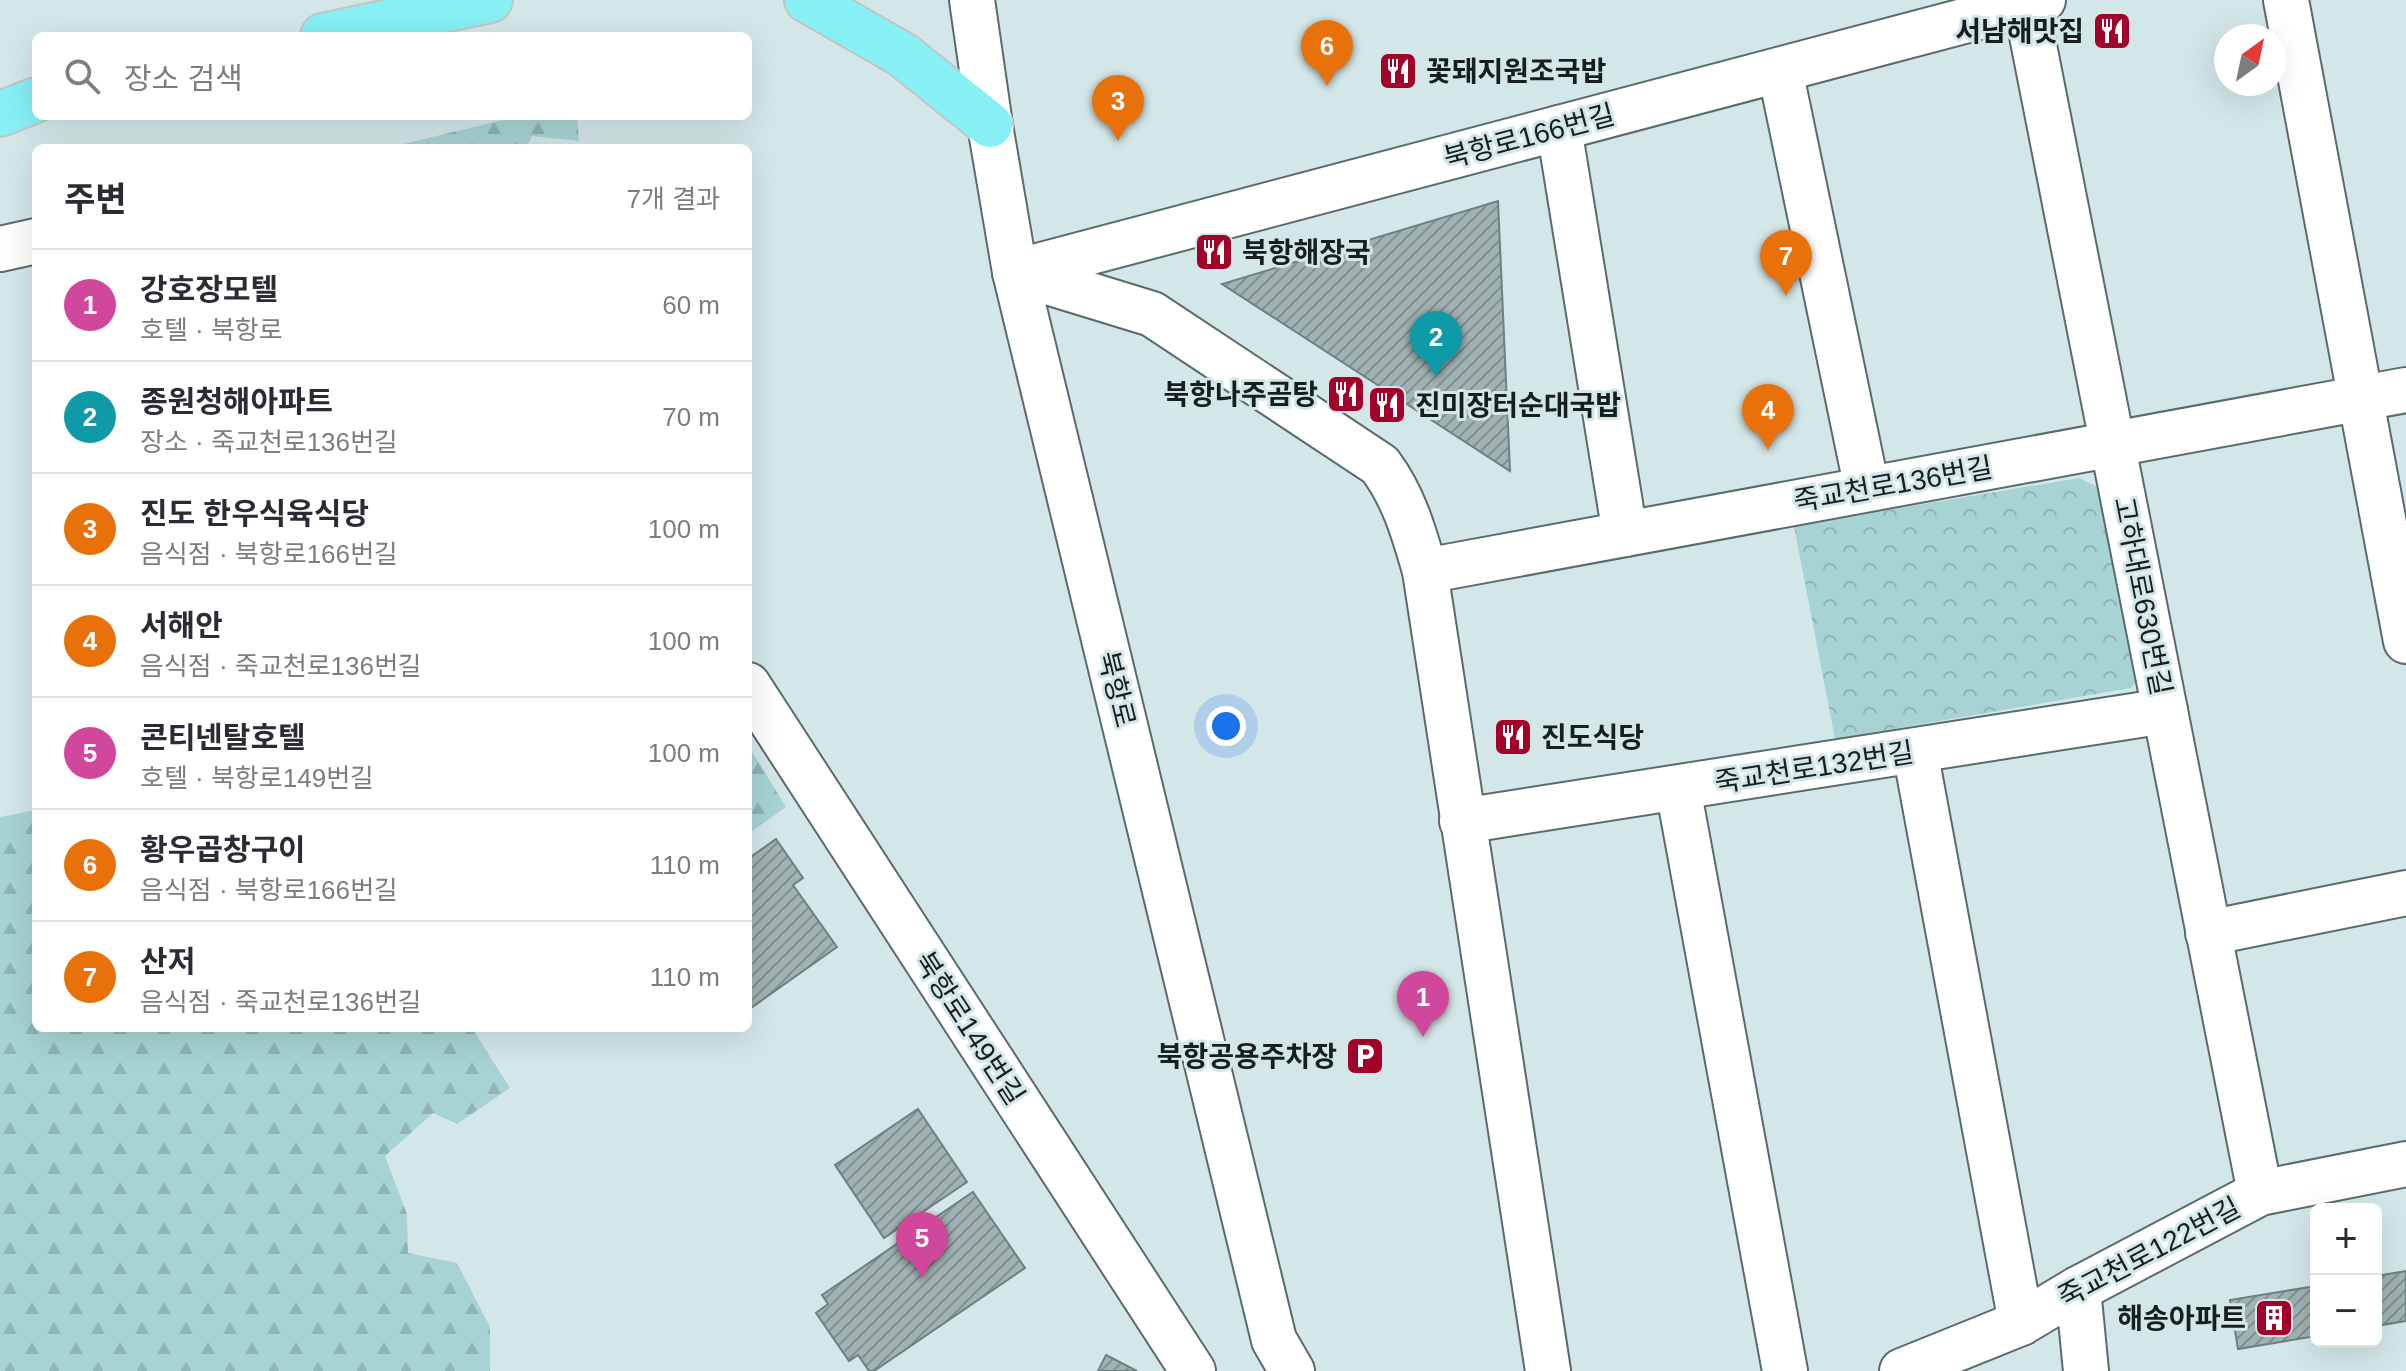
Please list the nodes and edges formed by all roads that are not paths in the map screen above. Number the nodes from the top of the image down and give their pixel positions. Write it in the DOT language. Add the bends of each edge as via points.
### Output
graph roads {
  1 [pos="490,0"];
  2 [pos="807,0"];
  3 [pos="972,0"];
  4 [pos="2286,0"];
  5 [pos="2031,2"];
  6 [pos="342,32"];
  7 [pos="1780,70"];
  8 [pos="0,93"];
  9 [pos="32,97"];
  10 [pos="32,98"];
  11 [pos="32,99"];
  12 [pos="0,103"];
  13 [pos="0,114"];
  14 [pos="990,125"];
  15 [pos="1559,128"];
  16 [pos="1015,272"];
  17 [pos="2406,390"];
  18 [pos="2361,398"];
  19 [pos="2112,444"];
  20 [pos="1867,489"];
  21 [pos="1625,534"];
  22 [pos="1425,571"];
  23 [pos="2406,641"];
  24 [pos="752,691"];
  25 [pos="2165,711"];
  26 [pos="1915,751"];
  27 [pos="1678,788"];
  28 [pos="1462,821"];
  29 [pos="2406,893"];
  30 [pos="2208,933"];
  31 [pos="2406,1164"];
  32 [pos="2260,1193"];
  33 [pos="2078,1289"];
  34 [pos="2021,1323"];
  35 [pos="1193,1371"];
  36 [pos="1292,1371"];
  37 [pos="1548,1371"];
  38 [pos="1785,1371"];
  39 [pos="1902,1371"];
  40 [pos="2086,1371"];
  1 -- 6 [label="main road"];
  2 -- 14 [label="main road" via="903,55"];
  3 -- 14 [label="street, 북항로"];
  4 -- 18 [label="street"];
  5 -- 7 [label="street, 북항로166번길"];
  5 -- 19 [label="street, 고하대로630번길"];
  7 -- 15 [label="street, 북항로166번길"];
  7 -- 20 [label="street"];
  8 -- 9 [label="main road"];
  10 -- 12 [label="main road"];
  11 -- 13 [label="main road"];
  14 -- 16 [label="street, 북항로"];
  15 -- 16 [label="street, 북항로166번길"];
  15 -- 21 [label="street"];
  16 -- 22 [label="street" via="1152,314 1380,465 1408,515"];
  16 -- 36 [label="street, 북항로" via="1274,1340"];
  17 -- 18 [label="street, 죽교천로136번길"];
  18 -- 19 [label="street, 죽교천로136번길"];
  18 -- 23 [label="street"];
  19 -- 20 [label="street, 죽교천로136번길"];
  19 -- 25 [label="street, 고하대로630번길"];
  20 -- 21 [label="street, 죽교천로136번길"];
  21 -- 22 [label="street, 죽교천로136번길"];
  22 -- 28 [label="street"];
  24 -- 35 [label="street, 북항로149번길"];
  25 -- 26 [label="street, 죽교천로132번길"];
  25 -- 30 [label="street, 고하대로630번길"];
  26 -- 27 [label="street, 죽교천로132번길"];
  26 -- 34 [label="street"];
  27 -- 28 [label="street, 죽교천로132번길"];
  27 -- 38 [label="street"];
  28 -- 37 [label="street"];
  29 -- 30 [label="street"];
  30 -- 32 [label="street, 고하대로630번길"];
  31 -- 32 [label="street, 죽교천로122번길"];
  32 -- 33 [label="street, 죽교천로122번길"];
  33 -- 34 [label="street, 죽교천로122번길"];
  33 -- 40 [label="street"];
  34 -- 39 [label="street, 죽교천로122번길"];
}
